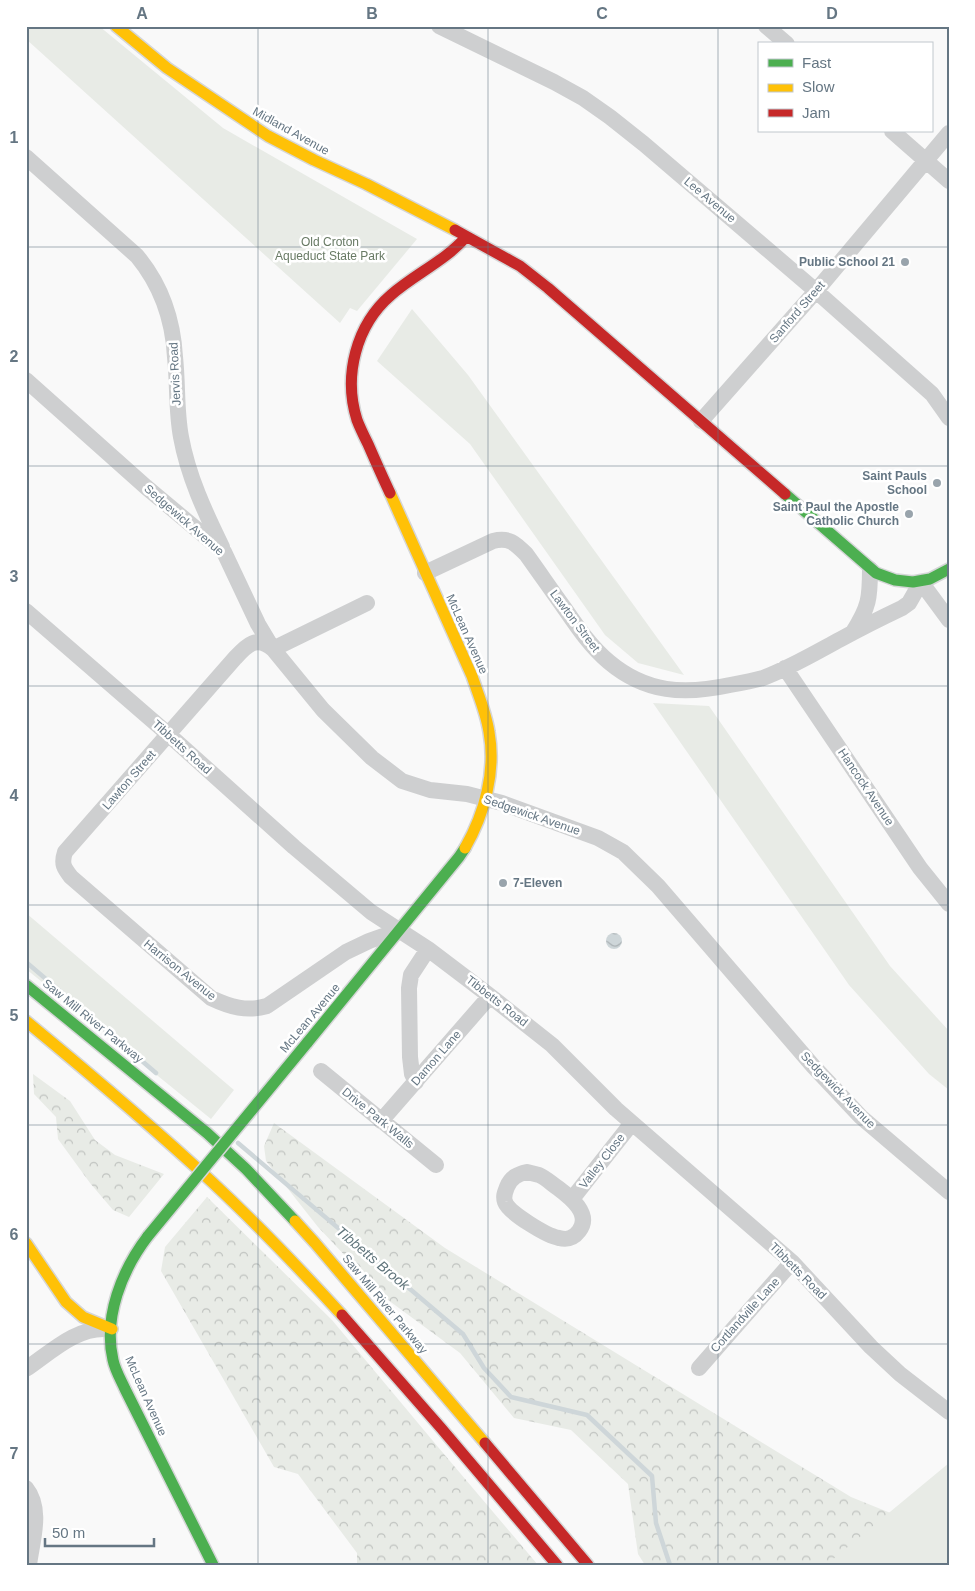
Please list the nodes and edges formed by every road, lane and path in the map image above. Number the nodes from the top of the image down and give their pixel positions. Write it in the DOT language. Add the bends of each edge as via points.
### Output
graph roads {
  1 [pos="116,26"];
  2 [pos="439,26"];
  3 [pos="766,26"];
  4 [pos="785,42"];
  5 [pos="893,132"];
  6 [pos="949,133"];
  7 [pos="26,157"];
  8 [pos="926,160"];
  9 [pos="949,181"];
  10 [pos="466,237"];
  11 [pos="816,291"];
  12 [pos="28,386"];
  13 [pos="949,418"];
  14 [pos="701,421"];
  15 [pos="224,552"];
  16 [pos="949,568"];
  17 [pos="870,569"];
  18 [pos="425,573"];
  19 [pos="921,582"];
  20 [pos="367,603"];
  21 [pos="26,611"];
  22 [pos="949,620"];
  23 [pos="853,633"];
  24 [pos="274,649"];
  25 [pos="786,668"];
  26 [pos="168,734"];
  27 [pos="486,798"];
  28 [pos="63,858"];
  29 [pos="949,904"];
  30 [pos="400,930"];
  31 [pos="428,949"];
  32 [pos="26,985"];
  33 [pos="490,996"];
  34 [pos="26,1021"];
  35 [pos="321,1071"];
  36 [pos="416,1082"];
  37 [pos="381,1121"];
  38 [pos="632,1123"];
  39 [pos="436,1165"];
  40 [pos="949,1192"];
  41 [pos="572,1199"];
  42 [pos="26,1243"];
  43 [pos="792,1262"];
  44 [pos="112,1329"];
  45 [pos="698,1368"];
  46 [pos="26,1369"];
  47 [pos="949,1412"];
  48 [pos="26,1488"];
  49 [pos="29,1565"];
  50 [pos="214,1565"];
  51 [pos="557,1565"];
  52 [pos="588,1565"];
  1 -- 10 [label="main road, Midland Avenue" via="180,78 268,136"];
  2 -- 11 [label="street, Lee Avenue" via="583,98 644,144"];
  3 -- 4 [label="street"];
  5 -- 8 [label="street"];
  6 -- 8 [label="street, Sanford Street"];
  7 -- 15 [label="street, Jervis Road" via="150,271 167,311 173,337 177,410 184,456"];
  8 -- 9 [label="street"];
  8 -- 11 [label="street, Sanford Street"];
  10 -- 14 [label="main road" via="520,266 543,284"];
  10 -- 18 [label="main road, McLean Avenue" via="377,308 359,339 351,373 357,420"];
  11 -- 13 [label="street, Lee Avenue" via="932,394"];
  11 -- 14 [label="street, Sanford Street"];
  12 -- 15 [label="street, Sedgewick Avenue"];
  14 -- 17 [label="main road"];
  15 -- 24 [label="street, Sedgewick Avenue" via="258,624"];
  16 -- 19 [label="main road"];
  17 -- 19 [label="main road" via="889,579"];
  17 -- 23 [label="street" via="868,603"];
  18 -- 25 [label="street, Lawton Street" via="493,541 508,540 526,554 599,653 642,682 667,690 696,691 747,682"];
  18 -- 27 [label="main road, McLean Avenue" via="486,714 491,764"];
  19 -- 22 [label="street"];
  19 -- 23 [label="street, Lawton Street" via="902,608"];
  20 -- 24 [label="street"];
  21 -- 26 [label="street, Tibbetts Road"];
  23 -- 25 [label="street, Lawton Street"];
  24 -- 26 [label="street, Lawton Street" via="264,642 249,644"];
  24 -- 27 [label="street, Sedgewick Avenue" via="323,710 372,758 402,781 430,790"];
  25 -- 29 [label="street, Hancock Avenue" via="920,868"];
  26 -- 28 [label="street, Lawton Street"];
  26 -- 30 [label="street, Tibbetts Road" via="294,847 371,912"];
  27 -- 30 [label="main road, McLean Avenue" via="478,824 459,857"];
  27 -- 40 [label="street, Sedgewick Avenue" via="598,838 623,852 658,886 812,1066 861,1117"];
  28 -- 30 [label="street, Harrison Avenue" via="64,868 71,877 211,998 232,1007 256,1009 267,1006 346,952"];
  30 -- 31 [label="street, Tibbetts Road"];
  30 -- 44 [label="main road, McLean Avenue, bridge" via="133,1256 122,1279"];
  31 -- 33 [label="street, Tibbetts Road"];
  31 -- 36 [label="street" via="411,975 409,988 410,1058"];
  32 -- 52 [label="main road, Saw Mill River Parkway" via="190,1118 258,1181 343,1276"];
  33 -- 36 [label="street, Damon Lane"];
  33 -- 38 [label="street, Tibbetts Road" via="552,1045"];
  34 -- 51 [label="main road" via="161,1135 278,1247 389,1367"];
  35 -- 37 [label="street, Drive Park Walls"];
  36 -- 37 [label="street, Damon Lane"];
  37 -- 39 [label="street, Drive Park Walls"];
  38 -- 41 [label="street, Valley Close"];
  38 -- 43 [label="street, Tibbetts Road"];
  41 -- 41 [label="street, Valley Close" via="540,1175 528,1172 517,1174 504,1194 505,1203 515,1213 554,1237 566,1239 574,1237 581,1229 583,1218"];
  42 -- 44 [label="main road" via="66,1302 84,1317"];
  43 -- 45 [label="street, Cortlandville Lane"];
  43 -- 47 [label="street, Tibbetts Road" via="900,1374"];
  44 -- 46 [label="street" via="91,1329 78,1334"];
  44 -- 50 [label="main road, McLean Avenue" via="113,1360 120,1380"];
  48 -- 49 [label="street" via="36,1511"];
}
